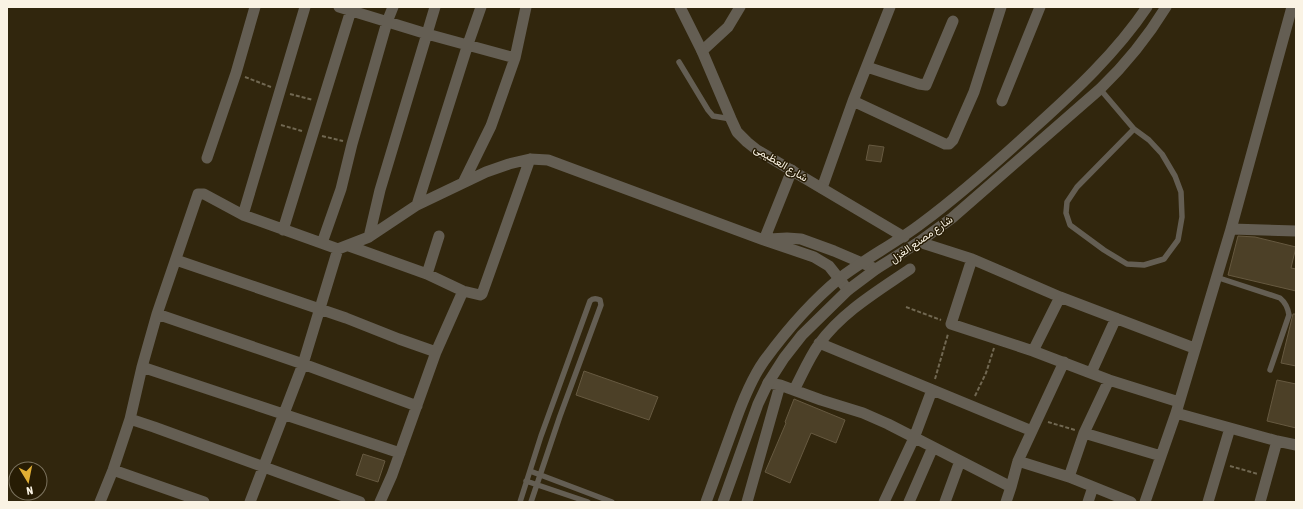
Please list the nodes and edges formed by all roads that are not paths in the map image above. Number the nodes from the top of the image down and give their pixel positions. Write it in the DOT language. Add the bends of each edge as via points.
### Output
graph roads {
  1 [pos="255,7"];
  2 [pos="305,7"];
  3 [pos="340,7"];
  4 [pos="393,7"];
  5 [pos="436,7"];
  6 [pos="481,7"];
  7 [pos="526,7"];
  8 [pos="680,7"];
  9 [pos="740,7"];
  10 [pos="890,7"];
  11 [pos="1001,7"];
  12 [pos="1040,7"];
  13 [pos="1147,7"];
  14 [pos="1166,7"];
  15 [pos="1292,7"];
  16 [pos="351,9"];
  17 [pos="953,21"];
  18 [pos="387,22"];
  19 [pos="427,34"];
  20 [pos="468,44"];
  21 [pos="702,51"];
  22 [pos="515,58"];
  23 [pos="679,62"];
  24 [pos="867,67"];
  25 [pos="1088,77"];
  26 [pos="1100,89"];
  27 [pos="853,101"];
  28 [pos="1002,101"];
  29 [pos="731,120"];
  30 [pos="1134,129"];
  31 [pos="207,158"];
  32 [pos="530,159"];
  33 [pos="792,170"];
  34 [pos="463,183"];
  35 [pos="822,188"];
  36 [pos="417,205"];
  37 [pos="243,215"];
  38 [pos="1231,229"];
  39 [pos="283,230"];
  40 [pos="1296,231"];
  41 [pos="439,236"];
  42 [pos="369,237"];
  43 [pos="904,237"];
  44 [pos="764,240"];
  45 [pos="919,242"];
  46 [pos="322,243"];
  47 [pos="344,247"];
  48 [pos="972,259"];
  49 [pos="176,260"];
  50 [pos="862,263"];
  51 [pos="876,269"];
  52 [pos="910,269"];
  53 [pos="427,274"];
  54 [pos="1216,277"];
  55 [pos="840,279"];
  56 [pos="848,290"];
  57 [pos="463,291"];
  58 [pos="1060,297"];
  59 [pos="320,310"];
  60 [pos="157,314"];
  61 [pos="1116,318"];
  62 [pos="819,343"];
  63 [pos="1194,348"];
  64 [pos="1033,351"];
  65 [pos="436,352"];
  66 [pos="1064,362"];
  67 [pos="303,364"];
  68 [pos="142,367"];
  69 [pos="1270,370"];
  70 [pos="1091,373"];
  71 [pos="1108,380"];
  72 [pos="768,383"];
  73 [pos="780,385"];
  74 [pos="794,390"];
  75 [pos="932,390"];
  76 [pos="1179,402"];
  77 [pos="417,406"];
  78 [pos="1176,413"];
  79 [pos="284,414"];
  80 [pos="130,419"];
  81 [pos="1230,428"];
  82 [pos="1032,431"];
  83 [pos="1084,433"];
  84 [pos="914,438"];
  85 [pos="1277,441"];
  86 [pos="1296,445"];
  87 [pos="932,447"];
  88 [pos="400,453"];
  89 [pos="1161,456"];
  90 [pos="960,461"];
  91 [pos="1018,461"];
  92 [pos="263,467"];
  93 [pos="113,470"];
  94 [pos="530,471"];
  95 [pos="540,475"];
  96 [pos="1069,477"];
  97 [pos="526,482"];
  98 [pos="537,485"];
  99 [pos="1011,487"];
  100 [pos="1093,487"];
  101 [pos="587,492"];
  102 [pos="585,501"];
  103 [pos="100,502"];
  104 [pos="204,502"];
  105 [pos="250,502"];
  106 [pos="360,502"];
  107 [pos="380,502"];
  108 [pos="520,502"];
  109 [pos="532,502"];
  110 [pos="612,502"];
  111 [pos="706,502"];
  112 [pos="723,502"];
  113 [pos="747,502"];
  114 [pos="884,502"];
  115 [pos="909,502"];
  116 [pos="945,502"];
  117 [pos="1006,502"];
  118 [pos="1088,502"];
  119 [pos="1131,502"];
  120 [pos="1145,502"];
  121 [pos="1208,502"];
  122 [pos="1260,502"];
  1 -- 31 [label="street"];
  2 -- 37 [label="street"];
  3 -- 16 [label="street"];
  4 -- 18 [label="street"];
  5 -- 19 [label="street"];
  6 -- 20 [label="street"];
  7 -- 22 [label="street"];
  8 -- 21 [label="street, شارع العظيمى"];
  9 -- 21 [label="street" via="728,27"];
  10 -- 24 [label="street"];
  11 -- 27 [label="street" via="974,92 958,130 949,144"];
  12 -- 28 [label="street"];
  13 -- 25 [label="street, شارع مصنع الغزل" via="1122,41"];
  14 -- 26 [label="street, شارع مصنع الغزل" via="1139,47"];
  15 -- 38 [label="street"];
  16 -- 18 [label="street"];
  16 -- 39 [label="street"];
  17 -- 24 [label="street" via="926,85"];
  18 -- 19 [label="street"];
  18 -- 46 [label="street" via="341,189"];
  19 -- 20 [label="street"];
  19 -- 42 [label="street" via="380,190"];
  20 -- 22 [label="street"];
  20 -- 36 [label="street"];
  21 -- 29 [label="street, شارع العظيمى"];
  22 -- 34 [label="street" via="491,126"];
  23 -- 29 [label="lane" via="713,116"];
  24 -- 27 [label="street"];
  25 -- 26 [label="street"];
  25 -- 43 [label="street, شارع مصنع الغزل" via="979,177"];
  26 -- 30 [label="lane"];
  26 -- 45 [label="street, شارع مصنع الغزل" via="952,218"];
  27 -- 35 [label="street"];
  29 -- 33 [label="street, شارع العظيمى" via="747,142"];
  30 -- 30 [label="lane" via="1077,187 1067,202 1066,213 1070,225 1104,250 1126,264 1144,265 1164,259 1178,240 1182,217 1181,192 1162,154"];
  32 -- 34 [label="street" via="486,172"];
  32 -- 44 [label="street" via="548,160"];
  32 -- 57 [label="street" via="482,294"];
  33 -- 35 [label="street, شارع العظيمى"];
  33 -- 44 [label="street"];
  34 -- 36 [label="street"];
  35 -- 43 [label="street, شارع العظيمى"];
  36 -- 42 [label="street"];
  37 -- 39 [label="street"];
  37 -- 49 [label="street" via="204,194 198,194"];
  38 -- 40 [label="street"];
  38 -- 54 [label="street"];
  39 -- 46 [label="street"];
  41 -- 53 [label="street"];
  42 -- 47 [label="street"];
  43 -- 50 [label="street, شارع مصنع الغزل"];
  44 -- 50 [label="street" via="801,239"];
  44 -- 55 [label="street" via="814,257 829,266"];
  45 -- 48 [label="street"];
  45 -- 51 [label="street, شارع مصنع الغزل"];
  46 -- 47 [label="street"];
  47 -- 53 [label="street"];
  47 -- 59 [label="street"];
  48 -- 58 [label="street"];
  48 -- 64 [label="street" via="950,324"];
  49 -- 59 [label="street"];
  49 -- 60 [label="street"];
  50 -- 51 [label="street"];
  50 -- 55 [label="street, شارع مصنع الغزل"];
  51 -- 56 [label="street, شارع مصنع الغزل"];
  52 -- 62 [label="street" via="858,305"];
  53 -- 57 [label="street"];
  54 -- 63 [label="street"];
  54 -- 69 [label="lane" via="1280,298 1285,302 1289,315"];
  55 -- 56 [label="street"];
  55 -- 111 [label="street, شارع مصنع الغزل" via="815,301 777,343 759,369 743,402"];
  56 -- 72 [label="street, شارع مصنع الغزل" via="802,335"];
  57 -- 65 [label="street"];
  58 -- 61 [label="street"];
  58 -- 64 [label="street"];
  59 -- 65 [label="street"];
  59 -- 67 [label="street"];
  60 -- 67 [label="street"];
  60 -- 68 [label="street"];
  61 -- 63 [label="street"];
  61 -- 70 [label="street"];
  62 -- 74 [label="street"];
  62 -- 75 [label="street"];
  63 -- 76 [label="street"];
  64 -- 66 [label="street"];
  65 -- 77 [label="street"];
  66 -- 70 [label="street"];
  66 -- 82 [label="street"];
  67 -- 77 [label="street"];
  67 -- 79 [label="street"];
  68 -- 79 [label="street"];
  68 -- 80 [label="street"];
  70 -- 71 [label="street"];
  71 -- 76 [label="street"];
  71 -- 83 [label="street"];
  72 -- 73 [label="street"];
  72 -- 112 [label="street, شارع مصنع الغزل"];
  73 -- 74 [label="street"];
  73 -- 113 [label="street"];
  74 -- 84 [label="street" via="863,413"];
  75 -- 82 [label="street"];
  75 -- 84 [label="street"];
  76 -- 78 [label="street"];
  77 -- 88 [label="street"];
  78 -- 81 [label="street"];
  78 -- 89 [label="street"];
  79 -- 88 [label="street"];
  79 -- 92 [label="street"];
  80 -- 92 [label="street"];
  80 -- 93 [label="street"];
  81 -- 85 [label="street"];
  81 -- 121 [label="street"];
  82 -- 91 [label="street"];
  83 -- 89 [label="street"];
  83 -- 96 [label="street"];
  84 -- 87 [label="street"];
  84 -- 114 [label="street"];
  85 -- 86 [label="street"];
  85 -- 122 [label="street"];
  87 -- 90 [label="street"];
  87 -- 115 [label="street"];
  88 -- 107 [label="street"];
  89 -- 120 [label="street"];
  90 -- 99 [label="street"];
  90 -- 116 [label="street"];
  91 -- 96 [label="street"];
  91 -- 99 [label="street"];
  92 -- 105 [label="street"];
  92 -- 106 [label="street"];
  93 -- 103 [label="street"];
  93 -- 104 [label="street"];
  94 -- 95 [label="lane"];
  94 -- 95 [label="lane" via="590,301 597,299 602,303"];
  94 -- 97 [label="lane"];
  95 -- 98 [label="lane"];
  95 -- 101 [label="lane"];
  96 -- 100 [label="street"];
  97 -- 98 [label="lane"];
  97 -- 108 [label="lane"];
  98 -- 102 [label="lane"];
  98 -- 109 [label="lane"];
  99 -- 117 [label="street"];
  100 -- 118 [label="street"];
  100 -- 119 [label="street"];
  101 -- 102 [label="lane"];
  101 -- 110 [label="lane"];
}
